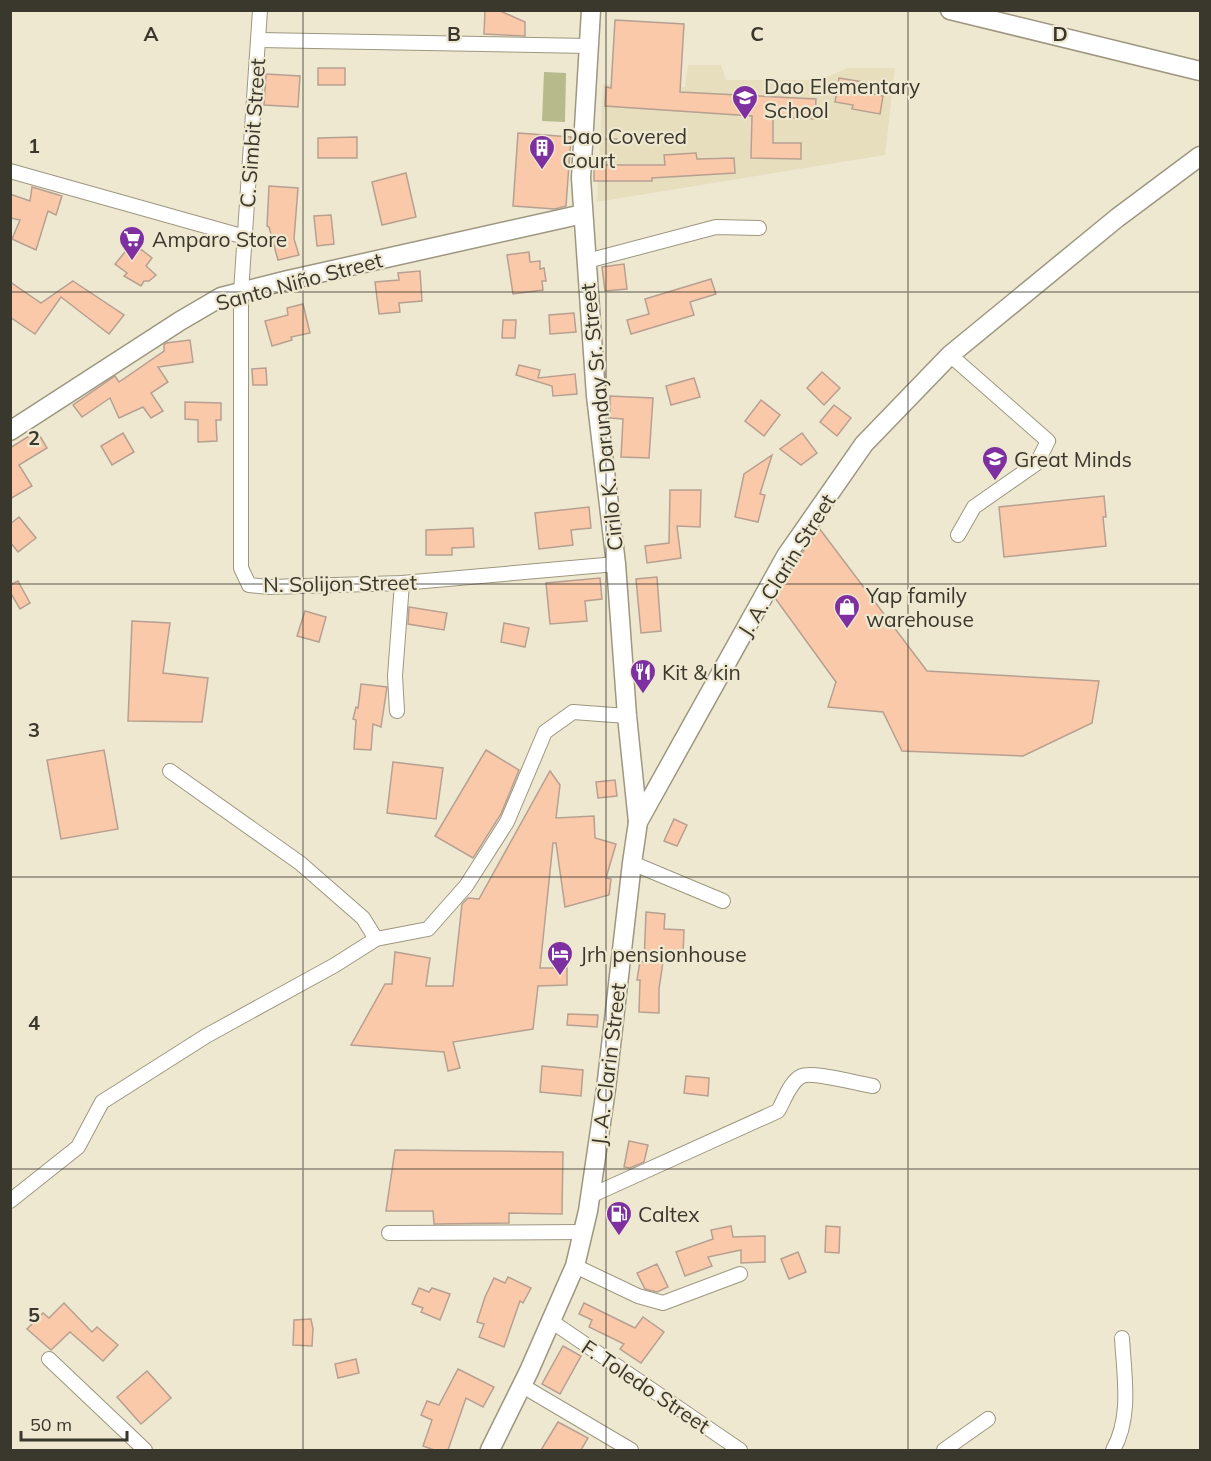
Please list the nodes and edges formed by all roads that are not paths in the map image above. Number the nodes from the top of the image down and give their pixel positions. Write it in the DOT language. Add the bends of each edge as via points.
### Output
graph roads {
  1 [pos="260,10"];
  2 [pos="591,10"];
  3 [pos="950,10"];
  4 [pos="259,40"];
  5 [pos="589,46"];
  6 [pos="1200,71"];
  7 [pos="1200,156"];
  8 [pos="10,171"];
  9 [pos="583,214"];
  10 [pos="759,228"];
  11 [pos="245,237"];
  12 [pos="586,261"];
  13 [pos="241,292"];
  14 [pos="950,355"];
  15 [pos="10,431"];
  16 [pos="958,535"];
  17 [pos="616,564"];
  18 [pos="402,583"];
  19 [pos="397,711"];
  20 [pos="627,716"];
  21 [pos="170,771"];
  22 [pos="638,822"];
  23 [pos="632,863"];
  24 [pos="723,901"];
  25 [pos="376,939"];
  26 [pos="873,1086"];
  27 [pos="591,1196"];
  28 [pos="10,1201"];
  29 [pos="584,1232"];
  30 [pos="389,1233"];
  31 [pos="575,1266"];
  32 [pos="740,1274"];
  33 [pos="551,1321"];
  34 [pos="1122,1338"];
  35 [pos="49,1359"];
  36 [pos="521,1385"];
  37 [pos="988,1419"];
  38 [pos="145,1450"];
  39 [pos="490,1450"];
  40 [pos="632,1450"];
  41 [pos="740,1450"];
  42 [pos="944,1450"];
  43 [pos="1113,1450"];
  1 -- 4 [label="street, C. Simbit Street"];
  2 -- 5 [label="main road, Cirilo K. Darunday Sr. Street"];
  3 -- 6 [label="main road"];
  4 -- 5 [label="street"];
  4 -- 11 [label="street, C. Simbit Street"];
  5 -- 9 [label="main road, Cirilo K. Darunday Sr. Street" via="581,178"];
  7 -- 14 [label="main road, J. A. Clarin Street" via="1117,218"];
  8 -- 11 [label="street"];
  9 -- 12 [label="main road, Cirilo K. Darunday Sr. Street"];
  9 -- 13 [label="main road, Santo Niño Street"];
  10 -- 12 [label="street" via="716,227"];
  11 -- 13 [label="street, C. Simbit Street"];
  12 -- 17 [label="main road, Cirilo K. Darunday Sr. Street" via="596,396"];
  13 -- 15 [label="main road, Santo Niño Street" via="220,297 180,321"];
  13 -- 18 [label="street, N. Solijon Street" via="241,568 249,585"];
  14 -- 16 [label="street" via="1048,441 1037,464 974,507"];
  14 -- 22 [label="main road, J. A. Clarin Street" via="864,444 786,556"];
  17 -- 18 [label="street, N. Solijon Street"];
  17 -- 20 [label="main road, Cirilo K. Darunday Sr. Street"];
  18 -- 19 [label="street" via="395,676"];
  20 -- 22 [label="main road, Cirilo K. Darunday Sr. Street"];
  20 -- 25 [label="street" via="573,712 545,732 507,822 466,885 428,928"];
  21 -- 25 [label="street" via="300,862 363,918"];
  22 -- 23 [label="main road, J. A. Clarin Street"];
  23 -- 24 [label="street"];
  23 -- 27 [label="main road, J. A. Clarin Street"];
  25 -- 28 [label="street" via="206,1036 102,1102 78,1147"];
  26 -- 27 [label="street" via="802,1075 778,1112"];
  27 -- 29 [label="main road, J. A. Clarin Street"];
  29 -- 30 [label="street"];
  29 -- 31 [label="main road, J. A. Clarin Street"];
  31 -- 32 [label="street" via="638,1296 663,1303"];
  31 -- 33 [label="main road, J. A. Clarin Street"];
  33 -- 36 [label="main road, J. A. Clarin Street"];
  33 -- 41 [label="street, F. Toledo Street"];
  34 -- 43 [label="street" via="1125,1402 1121,1436"];
  35 -- 38 [label="street"];
  36 -- 39 [label="main road, J. A. Clarin Street"];
  36 -- 40 [label="street"];
  37 -- 42 [label="street"];
}
